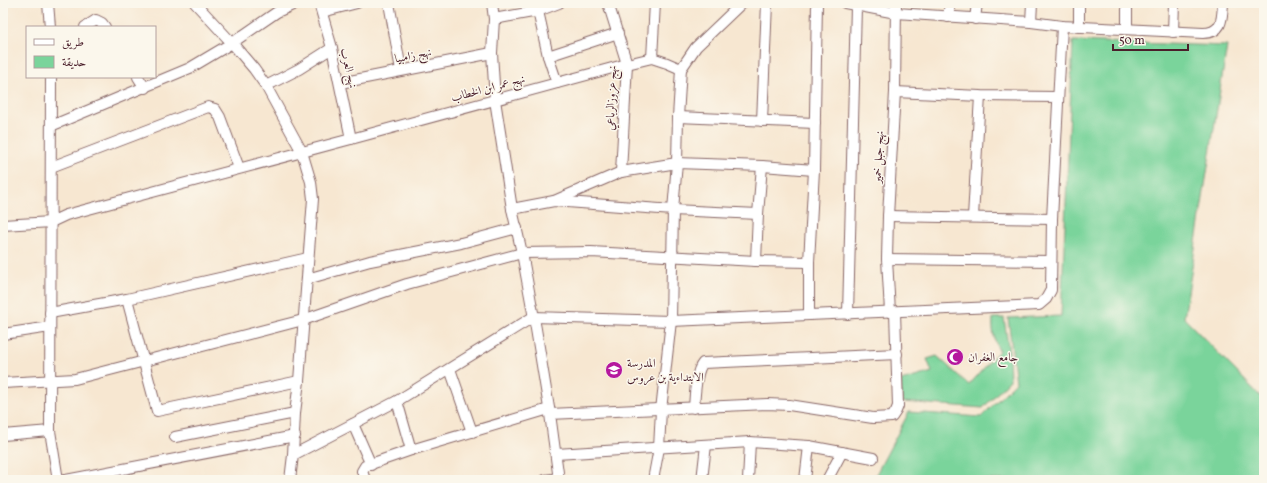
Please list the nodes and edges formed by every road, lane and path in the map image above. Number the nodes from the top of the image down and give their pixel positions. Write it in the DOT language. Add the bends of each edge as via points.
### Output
graph roads {
  1 [pos="48,3"];
  2 [pos="195,3"];
  3 [pos="297,3"];
  4 [pos="357,3"];
  5 [pos="389,3"];
  6 [pos="492,3"];
  7 [pos="608,3"];
  8 [pos="655,3"];
  9 [pos="742,3"];
  10 [pos="767,3"];
  11 [pos="817,3"];
  12 [pos="845,3"];
  13 [pos="950,3"];
  14 [pos="977,3"];
  15 [pos="1032,3"];
  16 [pos="1079,3"];
  17 [pos="1127,3"];
  18 [pos="1174,3"];
  19 [pos="1223,3"];
  20 [pos="553,4"];
  21 [pos="856,6"];
  22 [pos="320,8"];
  23 [pos="896,8"];
  24 [pos="538,11"];
  25 [pos="948,17"];
  26 [pos="975,19"];
  27 [pos="494,20"];
  28 [pos="1031,22"];
  29 [pos="50,26"];
  30 [pos="86,26"];
  31 [pos="104,26"];
  32 [pos="1062,26"];
  33 [pos="1079,27"];
  34 [pos="1127,29"];
  35 [pos="1173,32"];
  36 [pos="618,33"];
  37 [pos="232,43"];
  38 [pos="332,48"];
  39 [pos="492,53"];
  40 [pos="548,56"];
  41 [pos="652,58"];
  42 [pos="627,64"];
  43 [pos="681,69"];
  44 [pos="401,70"];
  45 [pos="51,78"];
  46 [pos="139,78"];
  47 [pos="340,82"];
  48 [pos="557,83"];
  49 [pos="266,86"];
  50 [pos="145,88"];
  51 [pos="895,92"];
  52 [pos="980,96"];
  53 [pos="1058,96"];
  54 [pos="495,100"];
  55 [pos="678,117"];
  56 [pos="762,121"];
  57 [pos="815,123"];
  58 [pos="51,126"];
  59 [pos="351,139"];
  60 [pos="302,152"];
  61 [pos="677,164"];
  62 [pos="762,166"];
  63 [pos="51,167"];
  64 [pos="239,168"];
  65 [pos="814,170"];
  66 [pos="621,172"];
  67 [pos="554,201"];
  68 [pos="512,209"];
  69 [pos="673,210"];
  70 [pos="758,214"];
  71 [pos="888,216"];
  72 [pos="973,217"];
  73 [pos="1052,220"];
  74 [pos="51,222"];
  75 [pos="3,225"];
  76 [pos="517,228"];
  77 [pos="522,253"];
  78 [pos="672,256"];
  79 [pos="308,258"];
  80 [pos="888,259"];
  81 [pos="756,261"];
  82 [pos="1052,261"];
  83 [pos="809,262"];
  84 [pos="307,279"];
  85 [pos="127,299"];
  86 [pos="893,312"];
  87 [pos="50,313"];
  88 [pos="848,314"];
  89 [pos="809,315"];
  90 [pos="533,318"];
  91 [pos="303,320"];
  92 [pos="671,321"];
  93 [pos="50,327"];
  94 [pos="3,334"];
  95 [pos="896,354"];
  96 [pos="144,361"];
  97 [pos="450,369"];
  98 [pos="50,380"];
  99 [pos="299,381"];
  100 [pos="3,383"];
  101 [pos="397,401"];
  102 [pos="694,408"];
  103 [pos="661,410"];
  104 [pos="550,412"];
  105 [pos="295,413"];
  106 [pos="353,424"];
  107 [pos="50,431"];
  108 [pos="472,432"];
  109 [pos="3,435"];
  110 [pos="294,436"];
  111 [pos="175,437"];
  112 [pos="750,442"];
  113 [pos="706,445"];
  114 [pos="809,446"];
  115 [pos="659,448"];
  116 [pos="411,450"];
  117 [pos="842,452"];
  118 [pos="556,454"];
  119 [pos="293,455"];
  120 [pos="873,458"];
  121 [pos="371,465"];
  122 [pos="559,479"];
  123 [pos="58,480"];
  124 [pos="66,480"];
  125 [pos="290,480"];
  126 [pos="365,480"];
  127 [pos="545,480"];
  128 [pos="653,480"];
  129 [pos="702,480"];
  130 [pos="748,480"];
  131 [pos="805,480"];
  132 [pos="828,480"];
  1 -- 29 [label="street"];
  2 -- 37 [label="street"];
  3 -- 37 [label="street" via="277,12"];
  4 -- 22 [label="street"];
  5 -- 44 [label="street"];
  6 -- 27 [label="street"];
  7 -- 36 [label="street, نهج عزوزالرباعي"];
  8 -- 41 [label="street"];
  9 -- 43 [label="street" via="696,46"];
  10 -- 56 [label="street"];
  11 -- 57 [label="street"];
  12 -- 21 [label="street"];
  13 -- 25 [label="street"];
  14 -- 26 [label="street"];
  15 -- 28 [label="street"];
  16 -- 33 [label="street"];
  17 -- 34 [label="street"];
  18 -- 35 [label="street"];
  19 -- 35 [label="street" via="1220,24 1213,32"];
  20 -- 24 [label="street"];
  21 -- 23 [label="street"];
  21 -- 88 [label="street"];
  22 -- 38 [label="street, نهج العرب"];
  23 -- 25 [label="street"];
  23 -- 51 [label="street, نهج جبل خمير"];
  24 -- 27 [label="street"];
  24 -- 40 [label="street"];
  25 -- 26 [label="street"];
  26 -- 28 [label="street"];
  27 -- 39 [label="street"];
  28 -- 32 [label="street"];
  30 -- 31 [label="street" via="96,20"];
  32 -- 33 [label="street"];
  32 -- 53 [label="street"];
  33 -- 34 [label="street"];
  34 -- 35 [label="street"];
  36 -- 40 [label="street"];
  36 -- 42 [label="street, نهج عزوزالرباعي"];
  37 -- 49 [label="street"];
  37 -- 50 [label="street" via="190,68"];
  38 -- 47 [label="street, نهج العرب"];
  38 -- 49 [label="street"];
  39 -- 44 [label="street, نهج زامبيا"];
  39 -- 54 [label="street"];
  40 -- 48 [label="street"];
  41 -- 42 [label="street, نهج عمر ابن الخطاب"];
  41 -- 43 [label="street"];
  42 -- 48 [label="street, نهج عمر ابن الخطاب"];
  42 -- 66 [label="street, نهج عزوزالرباعي"];
  43 -- 55 [label="street"];
  44 -- 47 [label="street, نهج زامبيا"];
  45 -- 58 [label="street"];
  46 -- 50 [label="street"];
  47 -- 59 [label="street, نهج العرب"];
  48 -- 54 [label="street, نهج عمر ابن الخطاب"];
  49 -- 60 [label="street"];
  50 -- 58 [label="street"];
  51 -- 52 [label="street"];
  51 -- 71 [label="street, نهج جبل خمير"];
  52 -- 53 [label="street"];
  52 -- 72 [label="street"];
  53 -- 73 [label="street"];
  54 -- 59 [label="street, نهج عمر ابن الخطاب"];
  54 -- 68 [label="street"];
  55 -- 56 [label="street"];
  55 -- 61 [label="street"];
  56 -- 57 [label="street"];
  57 -- 65 [label="street"];
  58 -- 63 [label="street"];
  59 -- 60 [label="street, نهج عمر ابن الخطاب"];
  60 -- 64 [label="street, نهج عمر ابن الخطاب"];
  60 -- 79 [label="street" via="313,199"];
  61 -- 62 [label="street"];
  61 -- 66 [label="street"];
  61 -- 69 [label="street"];
  62 -- 65 [label="street"];
  62 -- 70 [label="street"];
  63 -- 64 [label="street" via="208,107 215,109 220,117"];
  63 -- 74 [label="street"];
  64 -- 74 [label="street, نهج عمر ابن الخطاب" via="66,215"];
  65 -- 83 [label="street"];
  66 -- 67 [label="street"];
  67 -- 68 [label="street"];
  67 -- 69 [label="street"];
  68 -- 76 [label="street"];
  69 -- 70 [label="street"];
  69 -- 78 [label="street"];
  70 -- 81 [label="street"];
  71 -- 72 [label="street"];
  71 -- 80 [label="street, نهج جبل خمير"];
  72 -- 73 [label="street"];
  73 -- 82 [label="street"];
  74 -- 75 [label="street, نهج عمر ابن الخطاب"];
  74 -- 87 [label="street"];
  76 -- 77 [label="street"];
  76 -- 84 [label="street" via="461,244 370,261"];
  77 -- 78 [label="street" via="591,252"];
  77 -- 90 [label="street"];
  77 -- 91 [label="street" via="406,284"];
  78 -- 81 [label="street"];
  78 -- 92 [label="street"];
  79 -- 84 [label="street"];
  79 -- 85 [label="street"];
  80 -- 82 [label="street"];
  80 -- 86 [label="street, نهج جبل خمير"];
  81 -- 83 [label="street"];
  82 -- 86 [label="street" via="1051,290 1039,305"];
  83 -- 89 [label="street"];
  84 -- 91 [label="street"];
  85 -- 87 [label="street"];
  85 -- 96 [label="street"];
  86 -- 88 [label="street"];
  86 -- 95 [label="street, نهج جبل خمير"];
  87 -- 93 [label="street"];
  88 -- 89 [label="street"];
  89 -- 92 [label="street"];
  90 -- 92 [label="street"];
  90 -- 97 [label="street"];
  90 -- 104 [label="street"];
  91 -- 96 [label="street"];
  91 -- 99 [label="street"];
  92 -- 103 [label="street"];
  93 -- 94 [label="street"];
  93 -- 98 [label="street"];
  95 -- 102 [label="street" via="702,364 698,374"];
  95 -- 102 [label="street, نهج جبل خمير" via="898,406 892,417 873,418 767,404"];
  96 -- 98 [label="street" via="75,379"];
  96 -- 99 [label="street" via="157,411"];
  97 -- 101 [label="street"];
  97 -- 108 [label="street"];
  98 -- 100 [label="street"];
  98 -- 107 [label="street"];
  99 -- 105 [label="street"];
  101 -- 106 [label="street"];
  101 -- 116 [label="street"];
  102 -- 103 [label="street"];
  103 -- 104 [label="street"];
  103 -- 115 [label="street"];
  104 -- 108 [label="street"];
  104 -- 118 [label="street"];
  105 -- 110 [label="street"];
  105 -- 111 [label="street"];
  106 -- 119 [label="street"];
  106 -- 121 [label="street"];
  107 -- 109 [label="street"];
  107 -- 123 [label="street"];
  108 -- 116 [label="street"];
  110 -- 119 [label="street"];
  110 -- 124 [label="street"];
  112 -- 113 [label="street"];
  112 -- 114 [label="street"];
  112 -- 130 [label="street"];
  113 -- 115 [label="street"];
  113 -- 129 [label="street"];
  114 -- 117 [label="street"];
  114 -- 131 [label="street"];
  115 -- 118 [label="street"];
  115 -- 128 [label="street"];
  116 -- 121 [label="street"];
  117 -- 120 [label="street"];
  117 -- 132 [label="street"];
  118 -- 122 [label="street"];
  119 -- 125 [label="street"];
  121 -- 126 [label="street" via="362,469"];
  122 -- 127 [label="street"];
}
